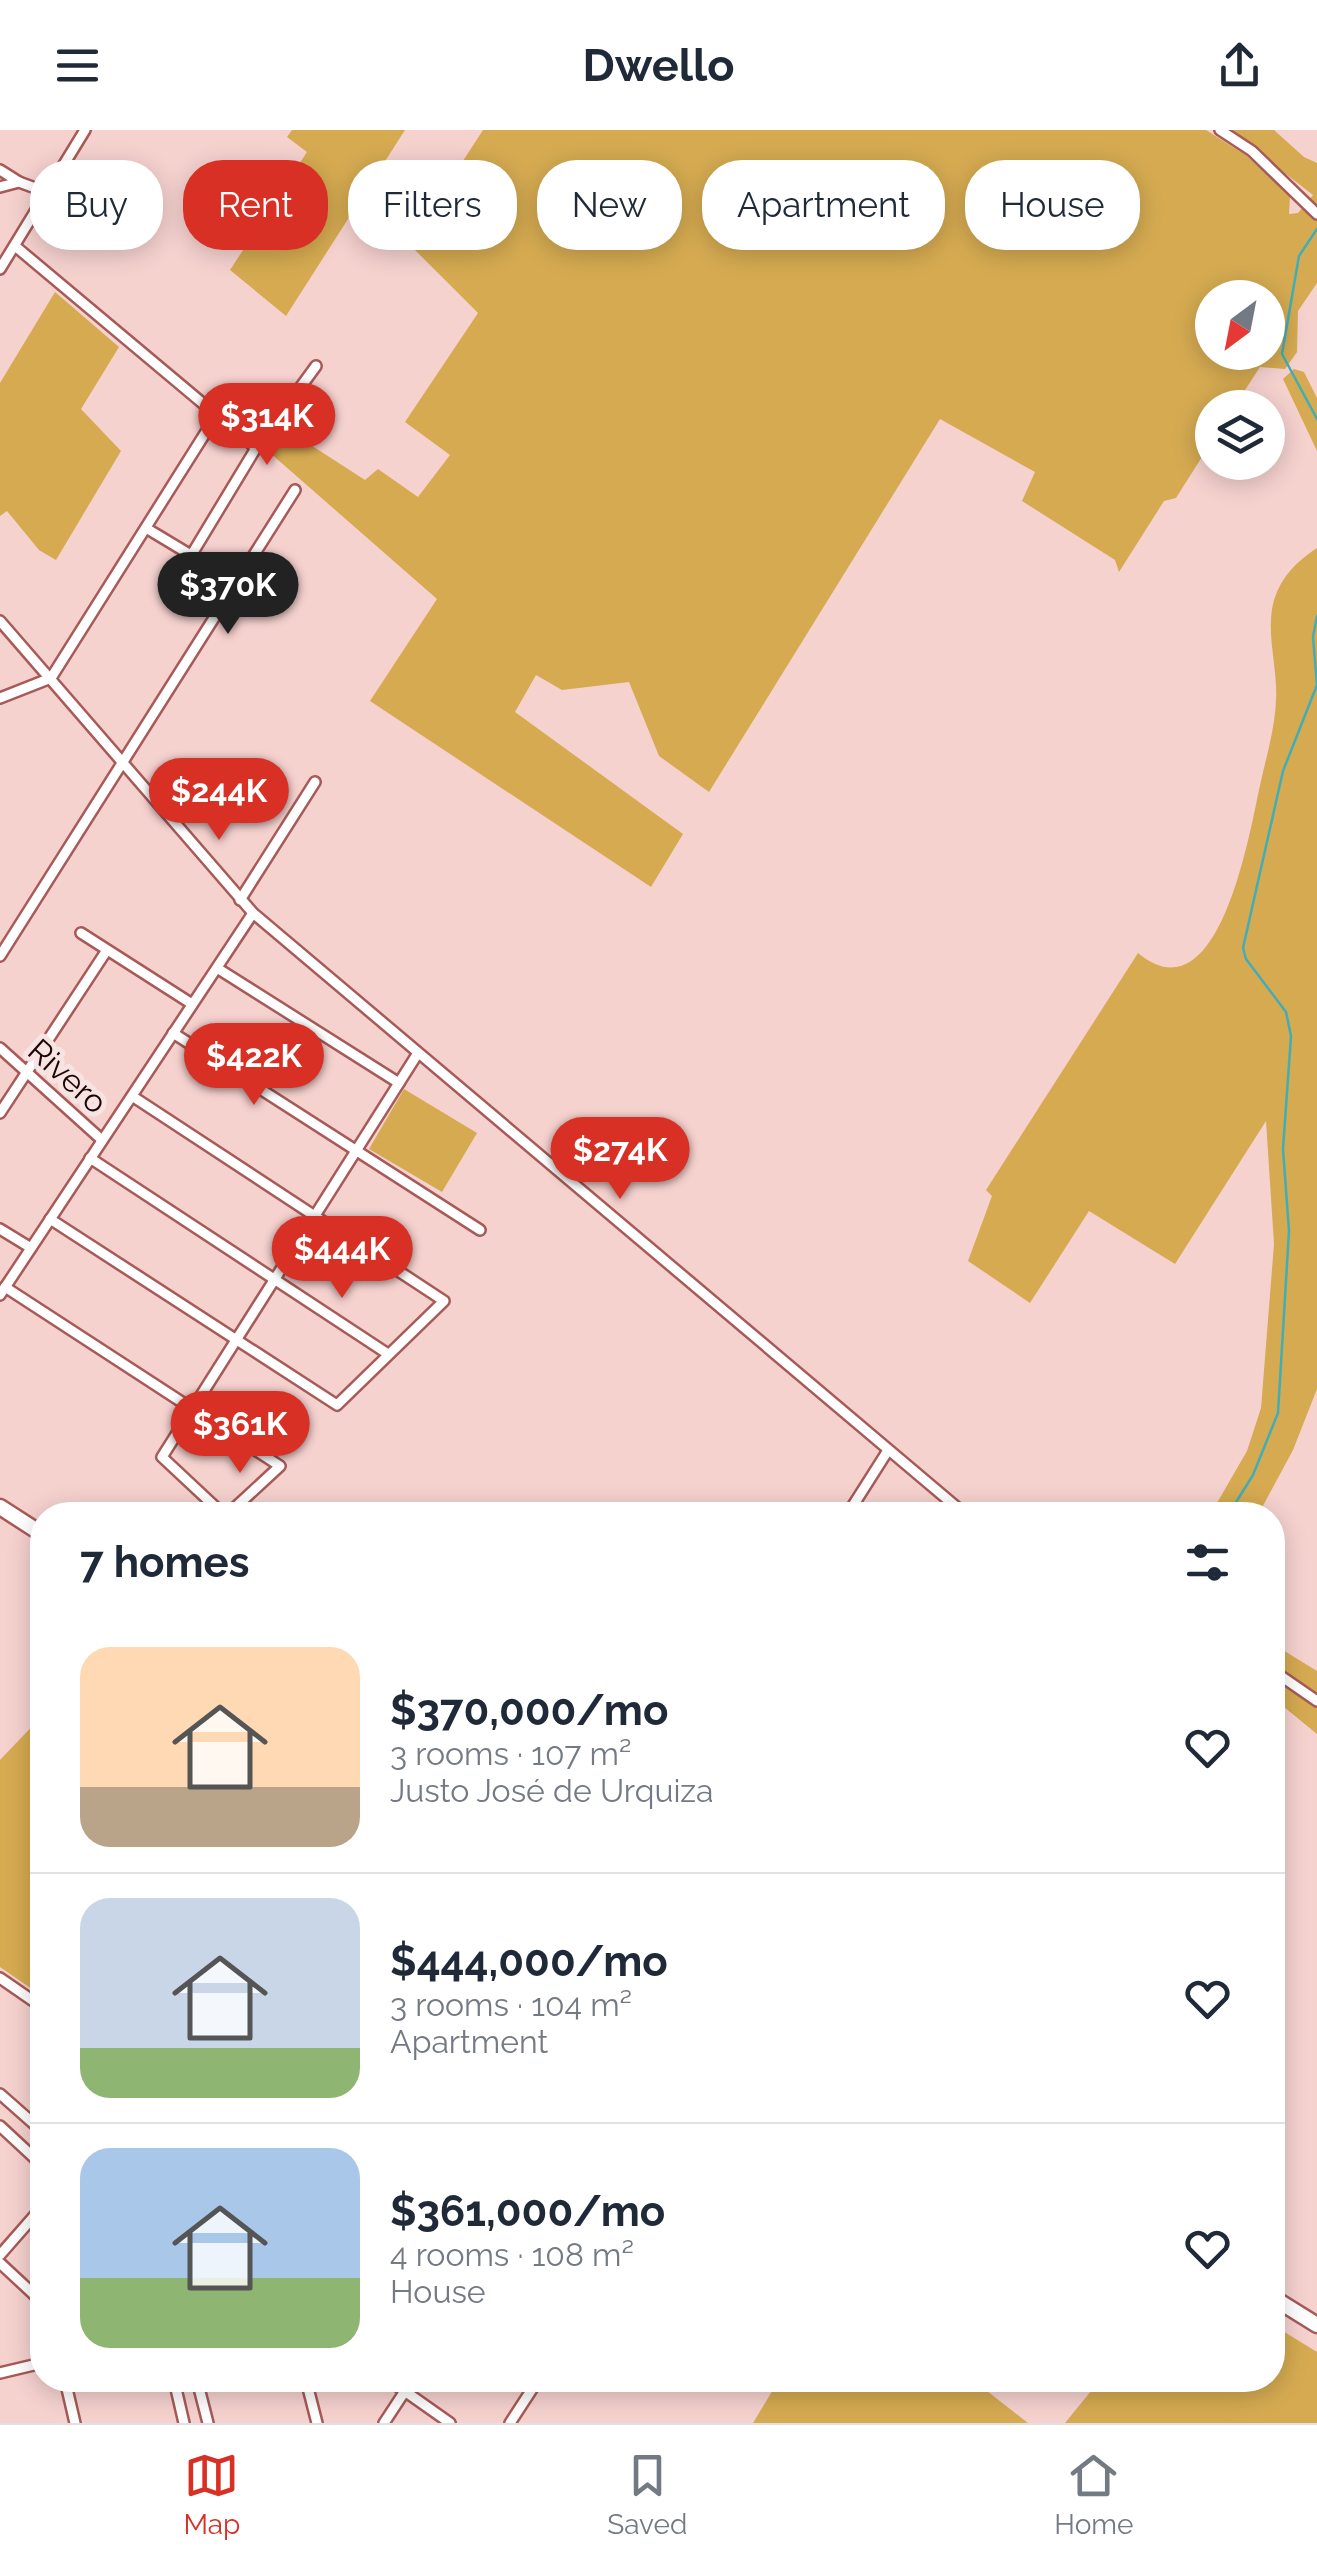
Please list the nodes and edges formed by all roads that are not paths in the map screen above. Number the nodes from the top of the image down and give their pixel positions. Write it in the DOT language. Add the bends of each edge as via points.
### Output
graph roads {
  1 [pos="85,130"];
  2 [pos="1220,130"];
  3 [pos="66,160"];
  4 [pos="0,170"];
  5 [pos="19,182"];
  6 [pos="30,186"];
  7 [pos="0,187"];
  8 [pos="1317,214"];
  9 [pos="30,220"];
  10 [pos="15,246"];
  11 [pos="0,269"];
  12 [pos="316,366"];
  13 [pos="216,416"];
  14 [pos="256,448"];
  15 [pos="295,490"];
  16 [pos="146,528"];
  17 [pos="192,554"];
  18 [pos="239,584"];
  19 [pos="0,621"];
  20 [pos="52,678"];
  21 [pos="0,698"];
  22 [pos="126,762"];
  23 [pos="315,782"];
  24 [pos="240,900"];
  25 [pos="253,913"];
  26 [pos="81,933"];
  27 [pos="107,950"];
  28 [pos="0,956"];
  29 [pos="216,968"];
  30 [pos="192,1004"];
  31 [pos="174,1033"];
  32 [pos="0,1048"];
  33 [pos="418,1053"];
  34 [pos="26,1072"];
  35 [pos="399,1083"];
  36 [pos="132,1096"];
  37 [pos="0,1113"];
  38 [pos="102,1140"];
  39 [pos="356,1151"];
  40 [pos="90,1158"];
  41 [pos="314,1218"];
  42 [pos="50,1219"];
  43 [pos="0,1229"];
  44 [pos="480,1230"];
  45 [pos="31,1248"];
  46 [pos="274,1280"];
  47 [pos="2,1291"];
  48 [pos="236,1339"];
  49 [pos="388,1354"];
  50 [pos="193,1407"];
  51 [pos="888,1452"];
  52 [pos="211,1502"];
  53 [pos="240,1502"];
  54 [pos="855,1502"];
  55 [pos="950,1502"];
  56 [pos="0,1508"];
  57 [pos="30,1527"];
  58 [pos="1285,1679"];
  59 [pos="1317,1701"];
  60 [pos="0,1978"];
  61 [pos="30,1999"];
  62 [pos="0,2094"];
  63 [pos="30,2121"];
  64 [pos="0,2126"];
  65 [pos="30,2154"];
  66 [pos="30,2221"];
  67 [pos="0,2254"];
  68 [pos="0,2264"];
  69 [pos="30,2291"];
  70 [pos="1285,2306"];
  71 [pos="1317,2325"];
  72 [pos="30,2367"];
  73 [pos="0,2373"];
  74 [pos="69,2392"];
  75 [pos="177,2392"];
  76 [pos="200,2392"];
  77 [pos="309,2392"];
  78 [pos="404,2392"];
  79 [pos="406,2392"];
  80 [pos="530,2392"];
  81 [pos="75,2423"];
  82 [pos="184,2423"];
  83 [pos="208,2423"];
  84 [pos="317,2423"];
  85 [pos="384,2423"];
  86 [pos="450,2423"];
  87 [pos="510,2423"];
  1 -- 3 [label="street"];
  2 -- 8 [label="street" via="1252,151"];
  4 -- 5 [label="street"];
  5 -- 6 [label="street"];
  5 -- 7 [label="street"];
  9 -- 10 [label="street"];
  10 -- 11 [label="street"];
  10 -- 13 [label="street"];
  12 -- 14 [label="street"];
  13 -- 14 [label="street"];
  13 -- 16 [label="street"];
  14 -- 17 [label="street"];
  15 -- 18 [label="street"];
  16 -- 17 [label="street"];
  16 -- 20 [label="street"];
  17 -- 18 [label="street"];
  18 -- 22 [label="street"];
  19 -- 20 [label="street"];
  20 -- 21 [label="street"];
  20 -- 22 [label="street"];
  22 -- 24 [label="street"];
  22 -- 28 [label="street"];
  23 -- 24 [label="street"];
  24 -- 25 [label="street"];
  25 -- 29 [label="street"];
  25 -- 33 [label="street"];
  26 -- 27 [label="street"];
  27 -- 30 [label="street"];
  27 -- 34 [label="street"];
  29 -- 30 [label="street"];
  29 -- 35 [label="street"];
  30 -- 31 [label="street"];
  31 -- 36 [label="street"];
  31 -- 39 [label="street"];
  32 -- 34 [label="street, Rivero"];
  33 -- 35 [label="street"];
  33 -- 51 [label="street"];
  34 -- 37 [label="street"];
  34 -- 38 [label="street, Rivero"];
  35 -- 39 [label="street"];
  36 -- 38 [label="street"];
  36 -- 41 [label="street"];
  38 -- 40 [label="street"];
  39 -- 41 [label="street"];
  39 -- 44 [label="street"];
  40 -- 42 [label="street"];
  40 -- 46 [label="street"];
  41 -- 46 [label="street"];
  41 -- 49 [label="street" via="444,1301"];
  42 -- 45 [label="street"];
  42 -- 48 [label="street"];
  43 -- 45 [label="street"];
  45 -- 47 [label="street"];
  46 -- 48 [label="street"];
  46 -- 49 [label="street"];
  47 -- 50 [label="street"];
  48 -- 49 [label="street" via="337,1405"];
  48 -- 50 [label="street"];
  50 -- 52 [label="street" via="162,1457"];
  50 -- 53 [label="street" via="280,1466"];
  51 -- 54 [label="street"];
  51 -- 55 [label="street"];
  56 -- 57 [label="main road"];
  58 -- 59 [label="street"];
  60 -- 61 [label="street"];
  62 -- 63 [label="street"];
  64 -- 65 [label="street"];
  66 -- 67 [label="street"];
  68 -- 69 [label="street"];
  70 -- 71 [label="main road"];
  72 -- 73 [label="street"];
  74 -- 81 [label="street"];
  75 -- 82 [label="street"];
  76 -- 83 [label="street"];
  77 -- 84 [label="street"];
  78 -- 85 [label="street"];
  79 -- 86 [label="street"];
  80 -- 87 [label="street"];
}
